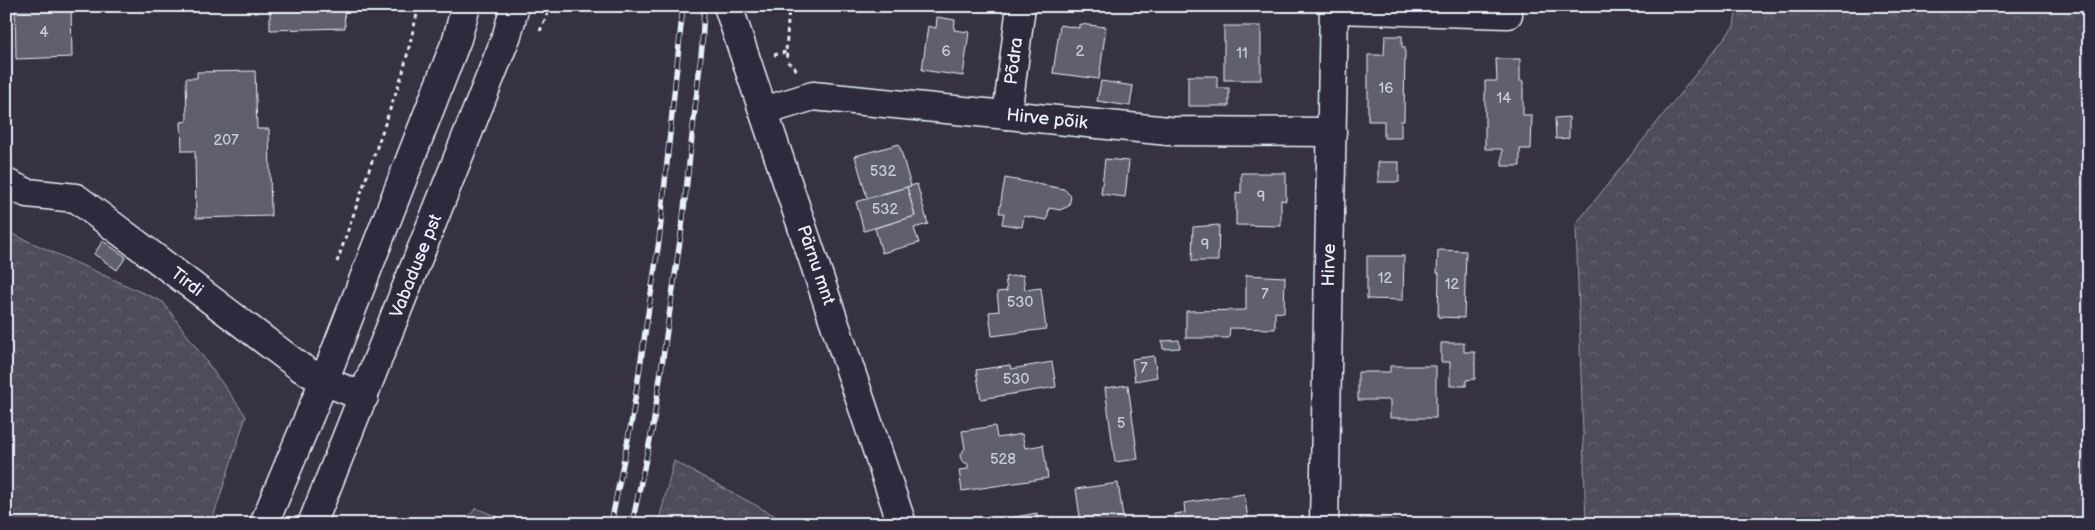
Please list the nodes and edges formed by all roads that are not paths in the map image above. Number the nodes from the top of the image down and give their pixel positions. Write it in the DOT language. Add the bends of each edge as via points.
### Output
graph roads {
  1 [pos="466,6"];
  2 [pos="515,6"];
  3 [pos="728,6"];
  4 [pos="1021,6"];
  5 [pos="1334,8"];
  6 [pos="1508,14"];
  7 [pos="764,111"];
  8 [pos="1007,115"];
  9 [pos="1332,132"];
  10 [pos="6,183"];
  11 [pos="324,382"];
  12 [pos="364,397"];
  13 [pos="264,524"];
  14 [pos="312,524"];
  15 [pos="902,524"];
  16 [pos="1324,524"];
  1 -- 11 [label="main road" via="457,39"];
  2 -- 12 [label="main road, Vabaduse pst" via="507,35"];
  3 -- 7 [label="main road, Pärnu mnt"];
  4 -- 8 [label="main road, Põdra"];
  5 -- 6 [label="main road"];
  5 -- 9 [label="main road, Hirve"];
  7 -- 8 [label="main road, Hirve põik" via="813,96"];
  7 -- 15 [label="main road, Pärnu mnt"];
  8 -- 9 [label="main road, Hirve põik" via="1169,131"];
  9 -- 16 [label="main road, Hirve"];
  10 -- 11 [label="main road, Tirdi" via="26,192 76,198"];
  11 -- 12 [label="main road, Tirdi"];
  11 -- 13 [label="main road"];
  12 -- 14 [label="main road, Vabaduse pst"];
}
